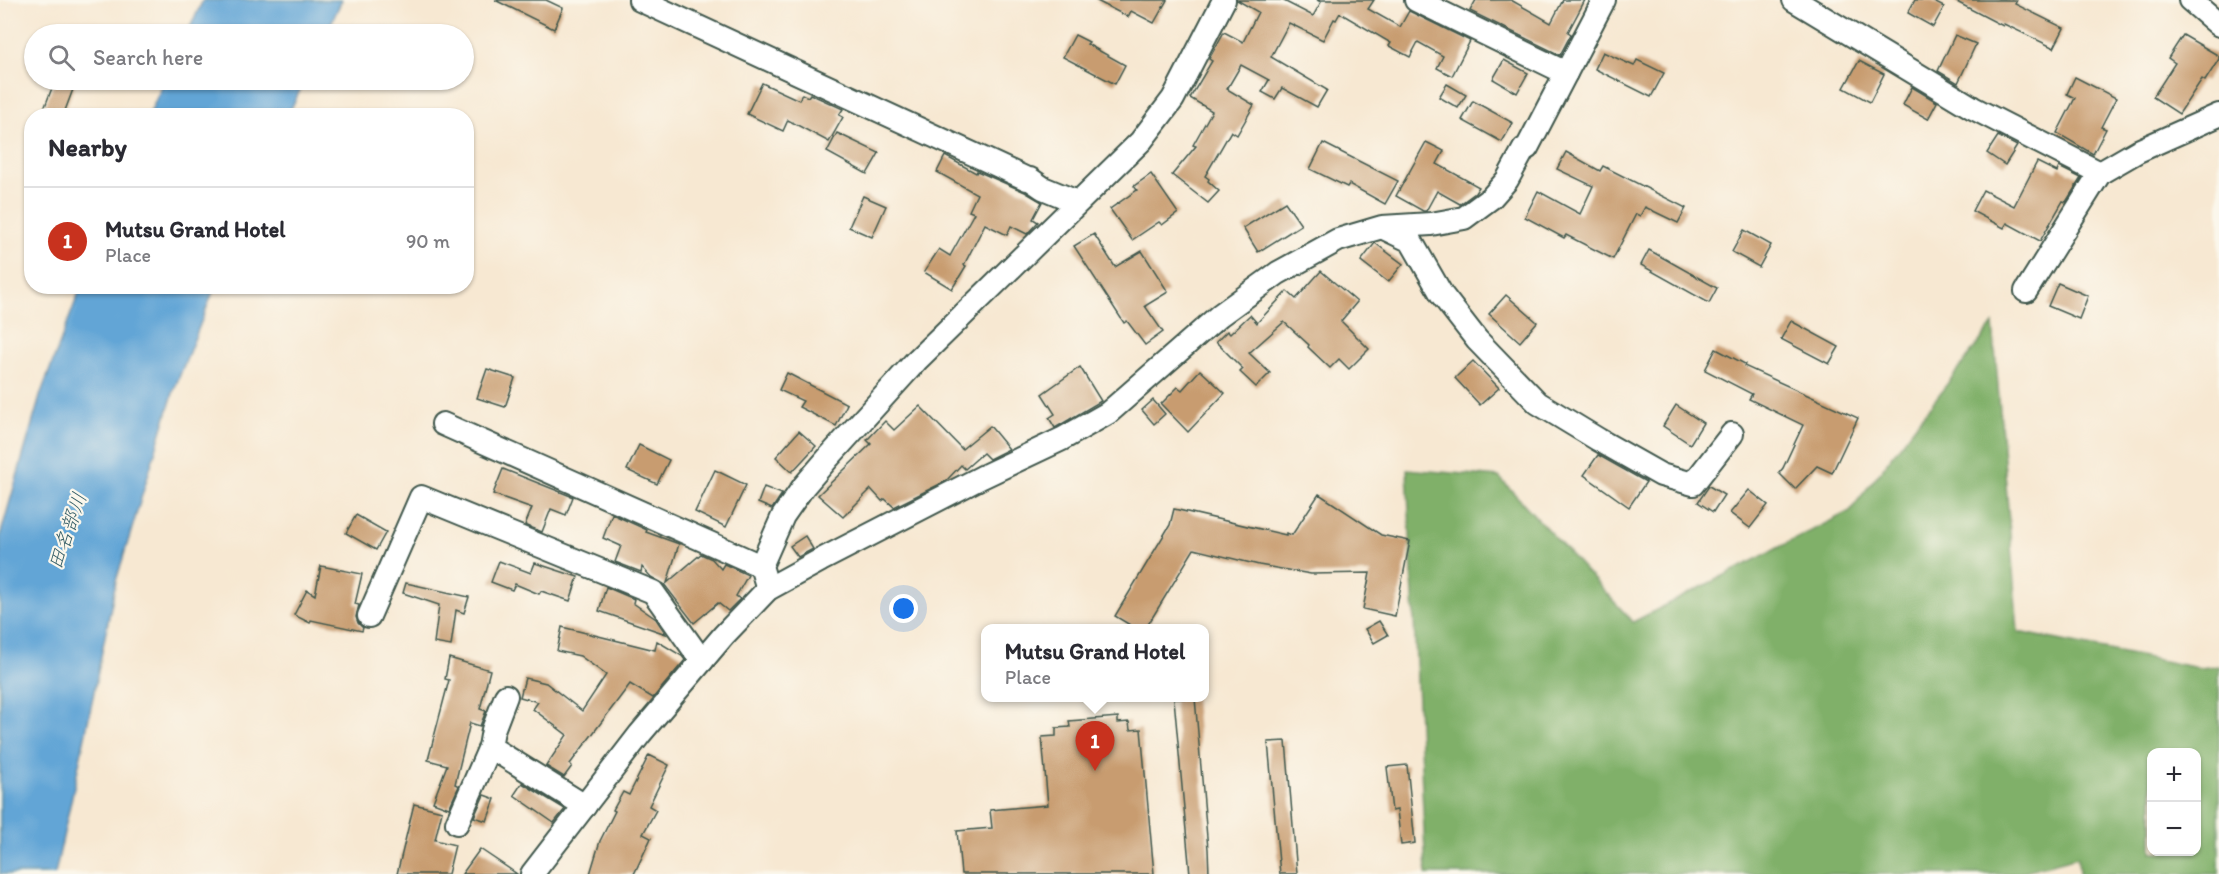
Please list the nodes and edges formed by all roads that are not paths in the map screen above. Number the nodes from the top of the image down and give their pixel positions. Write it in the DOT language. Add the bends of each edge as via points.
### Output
graph roads {
  1 [pos="640,0"];
  2 [pos="1224,0"];
  3 [pos="1416,0"];
  4 [pos="1604,0"];
  5 [pos="1794,0"];
  6 [pos="2190,0"];
  7 [pos="2219,25"];
  8 [pos="1566,74"];
  9 [pos="2219,115"];
  10 [pos="2100,173"];
  11 [pos="1077,202"];
  12 [pos="1382,227"];
  13 [pos="2026,291"];
  14 [pos="443,424"];
  15 [pos="1732,434"];
  16 [pos="761,566"];
  17 [pos="768,589"];
  18 [pos="369,616"];
  19 [pos="702,661"];
  20 [pos="506,696"];
  21 [pos="490,747"];
  22 [pos="585,806"];
  23 [pos="457,823"];
  24 [pos="532,874"];
  1 -- 11 [label="street"];
  2 -- 11 [label="street" via="1173,99 1141,141"];
  3 -- 8 [label="street"];
  4 -- 8 [label="street"];
  5 -- 10 [label="street" via="1973,108"];
  6 -- 7 [label="street"];
  8 -- 12 [label="street" via="1527,148 1491,198 1464,218"];
  9 -- 10 [label="street"];
  10 -- 13 [label="street"];
  11 -- 16 [label="street" via="916,362 804,486 783,516"];
  12 -- 15 [label="street" via="1411,241 1442,295 1470,331 1538,403 1599,440 1661,475 1694,484"];
  12 -- 17 [label="street" via="1338,240 1278,273 1220,315 1108,413"];
  14 -- 16 [label="street"];
  16 -- 17 [label="street"];
  17 -- 19 [label="street"];
  18 -- 19 [label="street" via="421,497 653,592"];
  19 -- 22 [label="street"];
  20 -- 21 [label="street"];
  21 -- 22 [label="street"];
  21 -- 23 [label="street"];
  22 -- 24 [label="street"];
}
